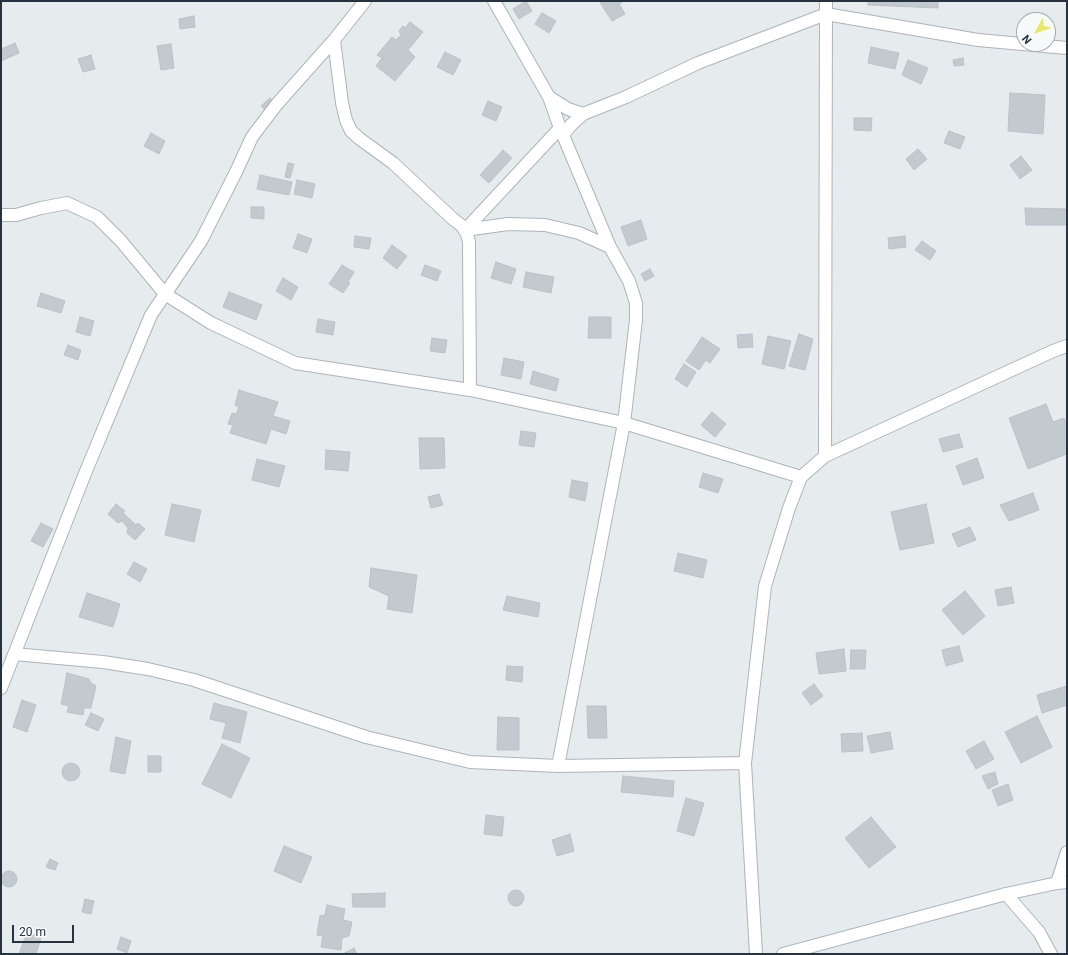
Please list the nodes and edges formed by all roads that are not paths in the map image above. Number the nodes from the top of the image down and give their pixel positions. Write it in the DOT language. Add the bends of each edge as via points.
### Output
graph roads {
  1 [pos="365,1"];
  2 [pos="494,1"];
  3 [pos="826,1"];
  4 [pos="826,14"];
  5 [pos="334,40"];
  6 [pos="1067,48"];
  7 [pos="549,97"];
  8 [pos="583,114"];
  9 [pos="562,132"];
  10 [pos="1,215"];
  11 [pos="465,230"];
  12 [pos="610,247"];
  13 [pos="165,294"];
  14 [pos="1067,346"];
  15 [pos="470,390"];
  16 [pos="624,423"];
  17 [pos="825,456"];
  18 [pos="801,477"];
  19 [pos="14,654"];
  20 [pos="1,688"];
  21 [pos="745,763"];
  22 [pos="558,766"];
  23 [pos="1067,852"];
  24 [pos="1062,882"];
  25 [pos="1006,894"];
  26 [pos="756,954"];
  27 [pos="783,954"];
  28 [pos="1051,954"];
  1 -- 5 [label="street"];
  2 -- 7 [label="street"];
  3 -- 4 [label="street"];
  4 -- 6 [label="street" via="978,40"];
  4 -- 8 [label="street" via="698,63"];
  4 -- 17 [label="street"];
  5 -- 11 [label="street" via="342,103 352,131 393,163"];
  5 -- 13 [label="street" via="252,136 201,241"];
  7 -- 8 [label="street" via="568,109"];
  7 -- 9 [label="street"];
  8 -- 9 [label="street"];
  9 -- 11 [label="street"];
  9 -- 12 [label="street"];
  10 -- 13 [label="street" via="16,215 67,203 97,217 121,241"];
  11 -- 12 [label="street" via="508,224 546,225 579,233"];
  11 -- 15 [label="street" via="469,242"];
  12 -- 16 [label="street" via="636,302"];
  13 -- 15 [label="street" via="211,323 295,363"];
  13 -- 19 [label="street" via="151,315"];
  14 -- 17 [label="street"];
  15 -- 16 [label="street"];
  16 -- 18 [label="street"];
  16 -- 22 [label="street"];
  17 -- 18 [label="street"];
  18 -- 21 [label="street" via="765,586"];
  19 -- 20 [label="street"];
  19 -- 22 [label="street" via="148,669 194,680 366,737 470,762"];
  21 -- 22 [label="street"];
  21 -- 26 [label="street"];
  23 -- 24 [label="street"];
  24 -- 25 [label="street"];
  25 -- 27 [label="street"];
  25 -- 28 [label="street" via="1039,932"];
}
